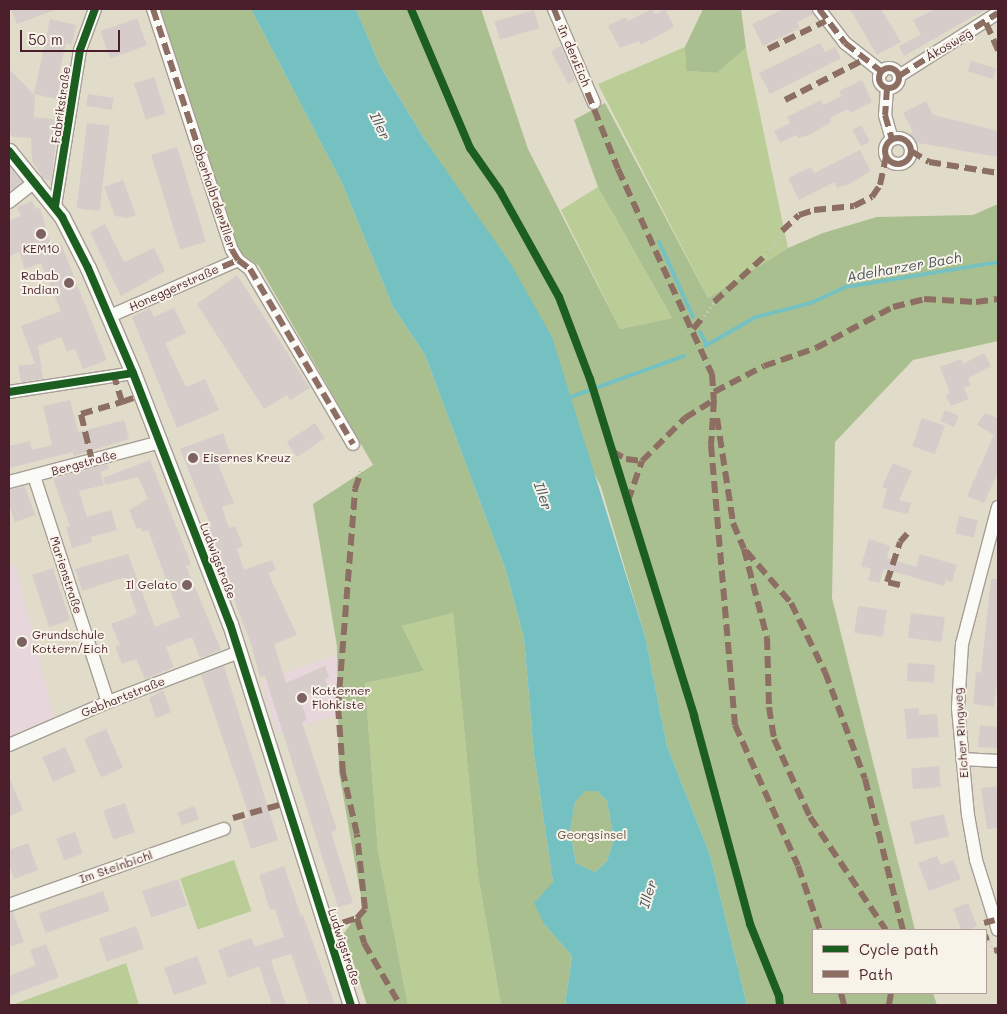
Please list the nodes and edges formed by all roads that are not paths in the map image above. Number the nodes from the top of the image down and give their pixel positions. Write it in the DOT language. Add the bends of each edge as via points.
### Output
graph roads {
  1 [pos="95,9"];
  2 [pos="153,9"];
  3 [pos="554,9"];
  4 [pos="820,9"];
  5 [pos="998,13"];
  6 [pos="882,72"];
  7 [pos="899,76"];
  8 [pos="887,88"];
  9 [pos="594,103"];
  10 [pos="892,139"];
  11 [pos="9,151"];
  12 [pos="36,181"];
  13 [pos="9,202"];
  14 [pos="55,206"];
  15 [pos="238,260"];
  16 [pos="110,316"];
  17 [pos="133,372"];
  18 [pos="9,392"];
  19 [pos="160,442"];
  20 [pos="353,444"];
  21 [pos="34,476"];
  22 [pos="9,482"];
  23 [pos="998,506"];
  24 [pos="239,652"];
  25 [pos="108,702"];
  26 [pos="9,745"];
  27 [pos="962,759"];
  28 [pos="998,761"];
  29 [pos="224,829"];
  30 [pos="9,905"];
  31 [pos="994,906"];
  32 [pos="994,933"];
  33 [pos="350,1005"];
  1 -- 14 [label="street, Fabrikstraße" via="80,50"];
  2 -- 15 [label="street, Oberhalb der Iller"];
  3 -- 9 [label="street, In der Eich"];
  4 -- 6 [label="street" via="845,43"];
  5 -- 7 [label="street, Ákosweg"];
  6 -- 7 [label="street" via="892,69"];
  6 -- 8 [label="street" via="880,80"];
  7 -- 8 [label="street, Ákosweg" via="897,85"];
  8 -- 10 [label="street" via="885,115"];
  11 -- 12 [label="street, Ludwigstraße"];
  12 -- 13 [label="street"];
  12 -- 14 [label="street, Ludwigstraße"];
  14 -- 16 [label="street, Ludwigstraße" via="76,242"];
  15 -- 16 [label="street, Honeggerstraße"];
  15 -- 20 [label="street, Oberhalb der Iller" via="250,269"];
  16 -- 17 [label="street, Ludwigstraße"];
  17 -- 18 [label="street"];
  17 -- 19 [label="street, Ludwigstraße"];
  19 -- 21 [label="street, Bergstraße"];
  19 -- 24 [label="street, Ludwigstraße"];
  21 -- 22 [label="street, Bergstraße"];
  21 -- 25 [label="street, Marienstraße"];
  23 -- 27 [label="street, Eicher Ringweg" via="962,644 958,700"];
  24 -- 25 [label="street, Gebhartstraße"];
  24 -- 33 [label="street, Ludwigstraße"];
  25 -- 26 [label="street, Gebhartstraße"];
  27 -- 28 [label="street"];
  27 -- 31 [label="street, Eicher Ringweg" via="976,860"];
  29 -- 30 [label="street, Im Steinbichl"];
  31 -- 32 [label="street, Eicher Ringweg"];
}
